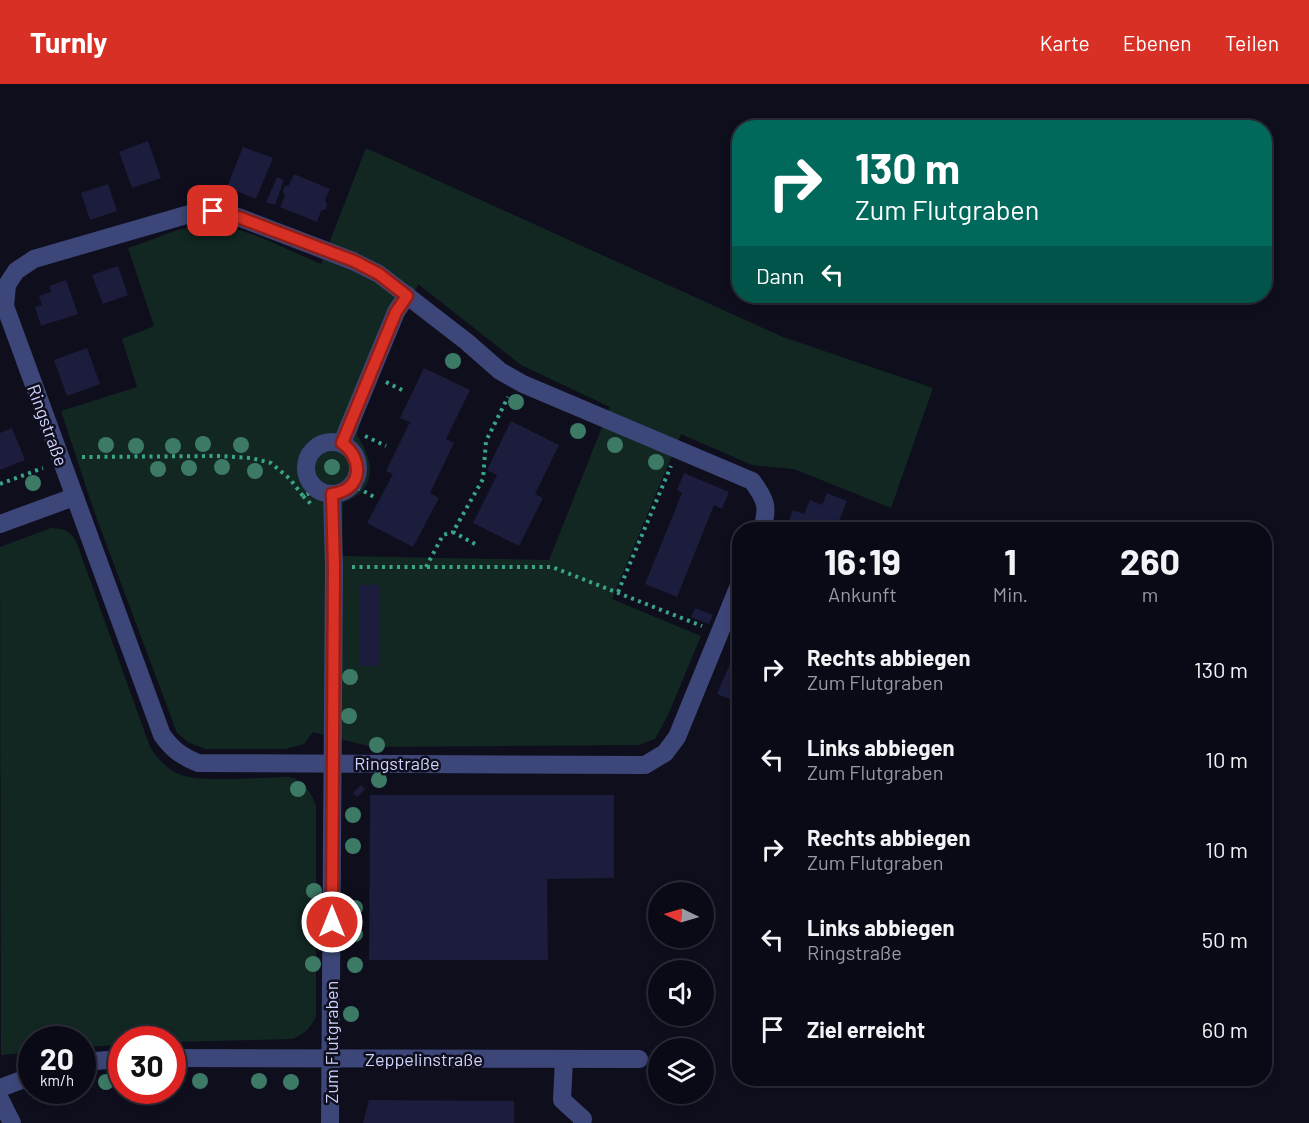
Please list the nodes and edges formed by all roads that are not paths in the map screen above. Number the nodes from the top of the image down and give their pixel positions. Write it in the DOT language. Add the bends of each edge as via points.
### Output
graph roads {
  1 [pos="407,296"];
  2 [pos="342,443"];
  3 [pos="325,492"];
  4 [pos="74,497"];
  5 [pos="764,522"];
  6 [pos="0,524"];
  7 [pos="732,602"];
  8 [pos="333,763"];
  9 [pos="186,1058"];
  10 [pos="331,1058"];
  11 [pos="564,1059"];
  12 [pos="639,1059"];
  13 [pos="18,1081"];
  14 [pos="0,1088"];
  15 [pos="0,1100"];
  16 [pos="12,1123"];
  17 [pos="330,1123"];
  18 [pos="582,1123"];
  1 -- 2 [label="street" via="396,312"];
  1 -- 4 [label="street, Ringstraße" via="354,261 213,211 186,214 34,259 16,271 7,285 5,306"];
  1 -- 5 [label="street, Ringstraße" via="516,380 752,481 764,496"];
  2 -- 3 [label="street" via="351,449 358,465 357,474 340,493"];
  2 -- 3 [label="street, Zum Flutgraben" via="318,445 307,458 306,476"];
  3 -- 8 [label="street, Zum Flutgraben" via="334,567"];
  4 -- 6 [label="street"];
  4 -- 8 [label="street, Ringstraße" via="162,735 171,748 198,763"];
  7 -- 8 [label="street, Ringstraße" via="677,737 665,753 645,765"];
  8 -- 10 [label="street, Zum Flutgraben"];
  9 -- 10 [label="street, Zeppelinstraße"];
  10 -- 11 [label="street, Zeppelinstraße"];
  10 -- 17 [label="street, Zum Flutgraben"];
  11 -- 12 [label="street, Zeppelinstraße"];
  11 -- 18 [label="street" via="562,1100 583,1119"];
  13 -- 14 [label="street"];
  15 -- 16 [label="street"];
}
